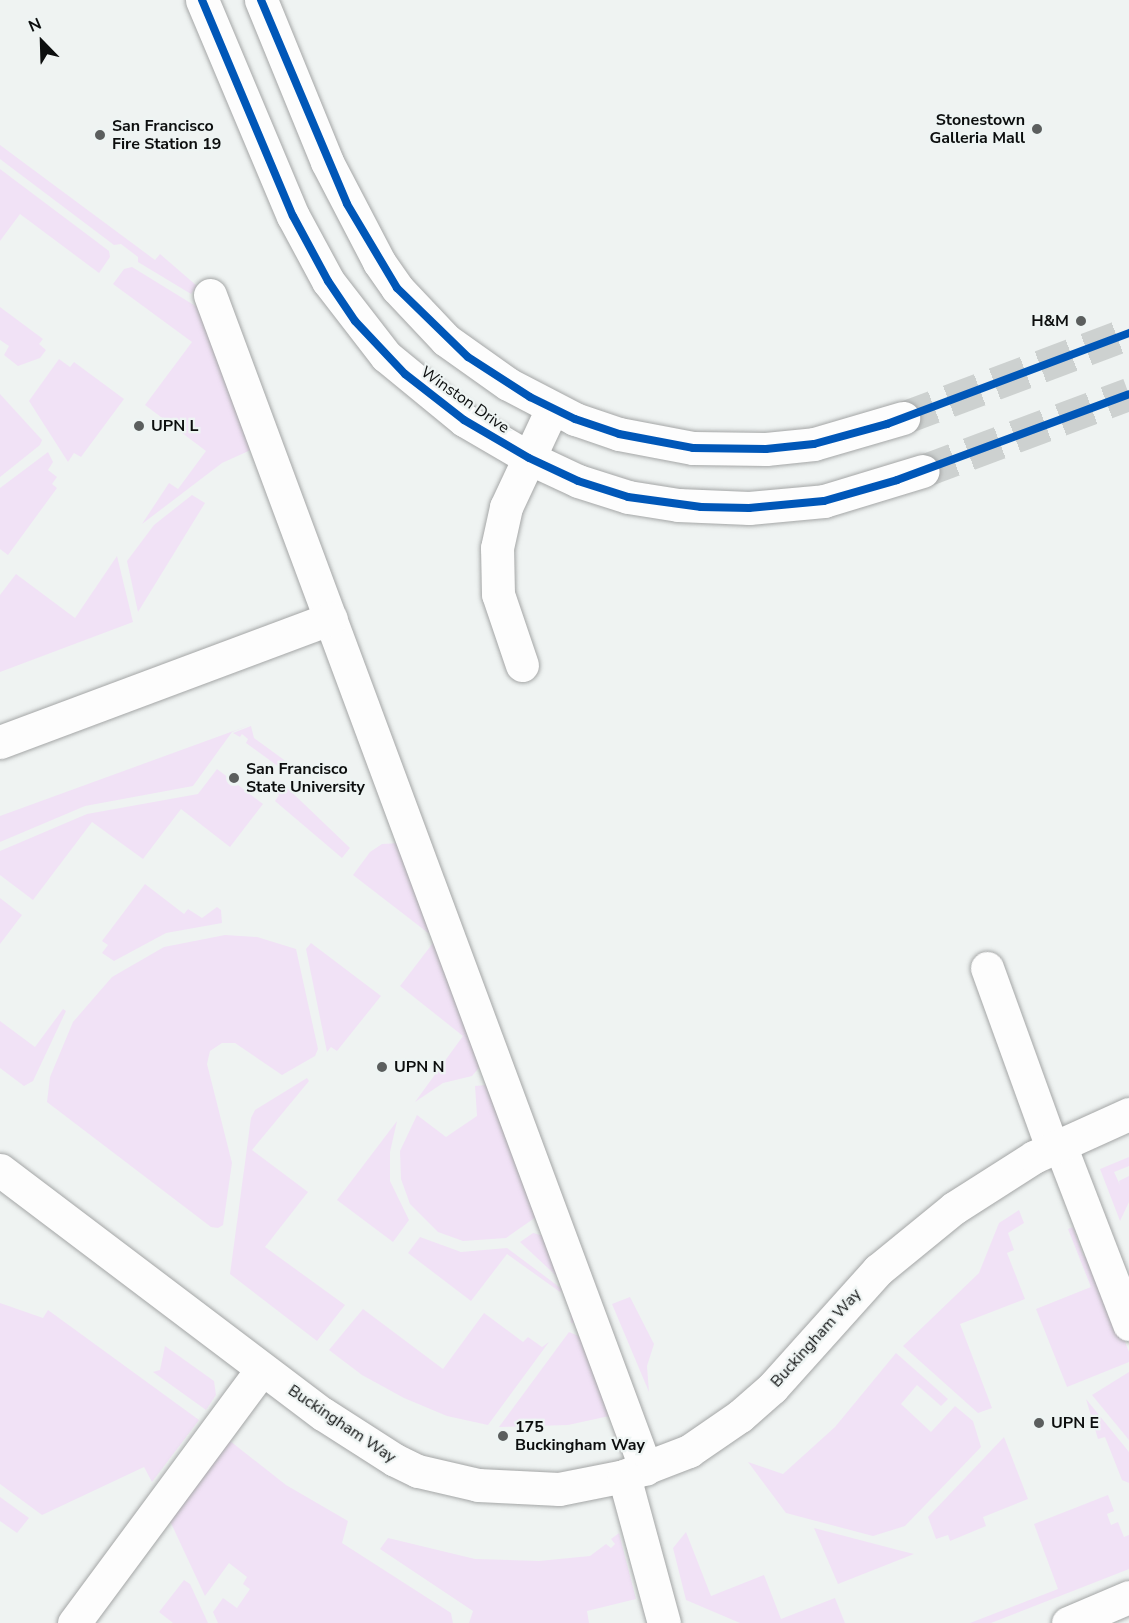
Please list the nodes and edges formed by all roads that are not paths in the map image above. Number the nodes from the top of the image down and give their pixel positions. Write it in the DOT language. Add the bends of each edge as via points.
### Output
graph roads {
  1 [pos="202,0"];
  2 [pos="261,0"];
  3 [pos="210,295"];
  4 [pos="552,409"];
  5 [pos="903,418"];
  6 [pos="529,459"];
  7 [pos="923,471"];
  8 [pos="330,618"];
  9 [pos="522,665"];
  10 [pos="0,742"];
  11 [pos="987,968"];
  12 [pos="1129,1114"];
  13 [pos="1056,1146"];
  14 [pos="0,1170"];
  15 [pos="1129,1323"];
  16 [pos="262,1369"];
  17 [pos="635,1473"];
  18 [pos="1129,1597"];
  19 [pos="74,1623"];
  20 [pos="664,1623"];
  21 [pos="1068,1623"];
  1 -- 6 [label="street, Winston Drive" via="293,216 342,302 386,356 425,391"];
  2 -- 4 [label="street" via="358,228 397,288 468,357"];
  3 -- 8 [label="street"];
  4 -- 5 [label="street" via="642,440 733,450 814,444"];
  4 -- 6 [label="street"];
  6 -- 7 [label="street, Winston Drive" via="604,490 653,501 710,507 749,508 824,501"];
  6 -- 9 [label="street" via="506,507 496,572 498,594"];
  8 -- 10 [label="street"];
  8 -- 17 [label="street"];
  11 -- 13 [label="street"];
  12 -- 13 [label="street, Buckingham Way"];
  13 -- 15 [label="street"];
  13 -- 17 [label="street, Buckingham Way" via="994,1181 916,1236 842,1306 779,1380 740,1416 689,1451"];
  14 -- 16 [label="street, Buckingham Way"];
  16 -- 17 [label="street, Buckingham Way" via="369,1445 418,1471 514,1489 559,1489"];
  16 -- 19 [label="street"];
  17 -- 20 [label="street"];
  18 -- 21 [label="street"];
}
